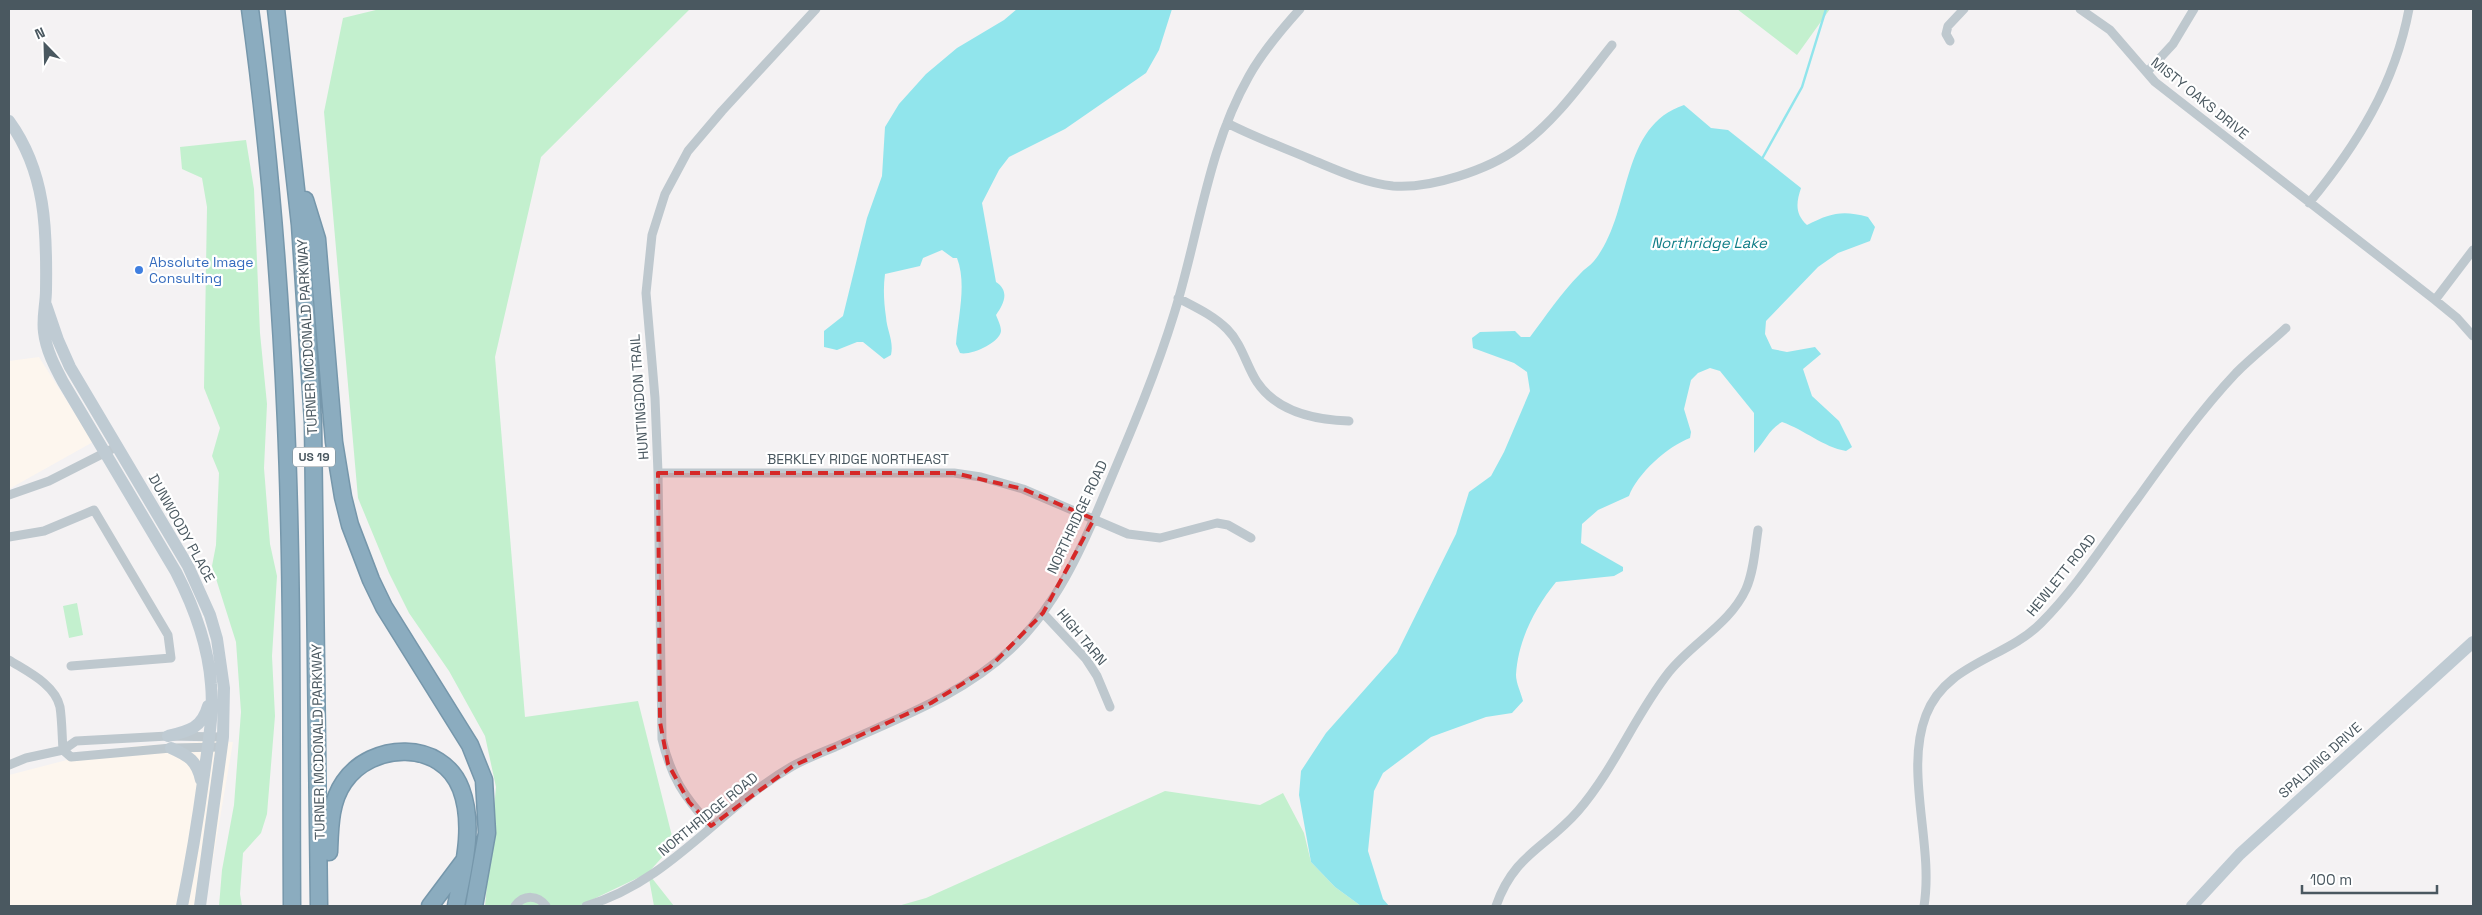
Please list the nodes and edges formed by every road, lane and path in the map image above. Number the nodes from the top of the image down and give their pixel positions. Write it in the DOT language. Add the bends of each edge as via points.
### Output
graph roads {
  1 [pos="250,9"];
  2 [pos="276,9"];
  3 [pos="816,9"];
  4 [pos="1300,9"];
  5 [pos="1964,9"];
  6 [pos="2080,9"];
  7 [pos="2194,9"];
  8 [pos="2408,9"];
  9 [pos="1950,41"];
  10 [pos="1612,45"];
  11 [pos="2147,72"];
  12 [pos="9,121"];
  13 [pos="1227,123"];
  14 [pos="294,162"];
  15 [pos="2309,203"];
  16 [pos="2473,250"];
  17 [pos="1178,298"];
  18 [pos="2435,300"];
  19 [pos="46,302"];
  20 [pos="2286,328"];
  21 [pos="2473,336"];
  22 [pos="1349,421"];
  23 [pos="118,446"];
  24 [pos="105,453"];
  25 [pos="658,473"];
  26 [pos="9,494"];
  27 [pos="1094,519"];
  28 [pos="1758,530"];
  29 [pos="9,537"];
  30 [pos="1251,538"];
  31 [pos="1043,613"];
  32 [pos="2473,642"];
  33 [pos="9,660"];
  34 [pos="72,666"];
  35 [pos="212,692"];
  36 [pos="1110,707"];
  37 [pos="170,742"];
  38 [pos="209,742"];
  39 [pos="222,742"];
  40 [pos="63,750"];
  41 [pos="9,765"];
  42 [pos="203,785"];
  43 [pos="711,826"];
  44 [pos="466,858"];
  45 [pos="190,866"];
  46 [pos="477,902"];
  47 [pos="516,905"];
  48 [pos="547,905"];
  49 [pos="182,906"];
  50 [pos="193,906"];
  51 [pos="200,906"];
  52 [pos="292,906"];
  53 [pos="319,906"];
  54 [pos="328,906"];
  55 [pos="430,906"];
  56 [pos="456,906"];
  57 [pos="586,906"];
  58 [pos="1496,906"];
  59 [pos="1924,906"];
  60 [pos="2192,906"];
  1 -- 52 [label="highway, TURNER MCDONALD PARKWAY / US 19" via="274,227 286,423"];
  2 -- 14 [label="highway, TURNER MCDONALD PARKWAY / US 19"];
  3 -- 25 [label="street, HUNTINGDON TRAIL" via="688,151 672,179 657,217 649,254 646,294"];
  4 -- 13 [label="street, NORTHRIDGE ROAD" via="1269,44 1248,78"];
  5 -- 9 [label="street" via="1948,26 1946,34"];
  6 -- 11 [label="street, MISTY OAKS DRIVE" via="2110,30"];
  7 -- 11 [label="street" via="2173,44"];
  8 -- 15 [label="street" via="2395,63 2379,101 2360,136"];
  10 -- 13 [label="street" via="1565,103 1519,148 1482,168 1426,184 1394,186 1363,180"];
  11 -- 15 [label="street, MISTY OAKS DRIVE" via="2155,82"];
  12 -- 19 [label="street, DUNWOODY PLACE" via="32,165 43,204"];
  13 -- 17 [label="street, NORTHRIDGE ROAD" via="1213,163"];
  14 -- 46 [label="highway" via="317,239 334,442 350,525 384,607 470,745 484,780 487,826"];
  14 -- 53 [label="highway, TURNER MCDONALD PARKWAY / US 19" via="313,439"];
  15 -- 18 [label="street, MISTY OAKS DRIVE"];
  16 -- 18 [label="street"];
  17 -- 22 [label="street" via="1228,329 1242,348 1257,381 1275,401 1310,416"];
  17 -- 27 [label="street, NORTHRIDGE ROAD" via="1137,416"];
  18 -- 21 [label="street"];
  19 -- 23 [label="street, DUNWOODY PLACE" via="63,353"];
  19 -- 24 [label="street, DUNWOODY PLACE" via="43,323 50,356"];
  20 -- 59 [label="street, HEWLETT ROAD" via="2225,385 2043,622 2021,640 1953,677 1938,693 1922,728 1918,758 1926,848"];
  23 -- 24 [label="street"];
  23 -- 39 [label="street, DUNWOODY PLACE" via="188,566 210,614 222,666"];
  24 -- 26 [label="street" via="49,481"];
  24 -- 35 [label="street, DUNWOODY PLACE" via="190,600 205,648"];
  25 -- 27 [label="street, BERKLEY RIDGE NORTHEAST" via="954,473 1023,489"];
  25 -- 43 [label="street, HUNTINGDON TRAIL" via="662,739 678,786"];
  27 -- 30 [label="street, BERKLEY RIDGE NORTHEAST" via="1128,534 1148,538 1172,536 1217,523 1228,525"];
  27 -- 31 [label="street, NORTHRIDGE ROAD" via="1071,568"];
  28 -- 58 [label="street" via="1751,575 1738,603 1669,672 1601,782 1577,812 1513,871"];
  29 -- 34 [label="street" via="44,531 94,510 168,635 171,658"];
  31 -- 36 [label="street, HIGH TARN" via="1086,659"];
  31 -- 43 [label="street, NORTHRIDGE ROAD" via="1009,651 967,683 931,703 793,766 758,788"];
  32 -- 60 [label="street, SPALDING DRIVE" via="2240,854"];
  33 -- 40 [label="street" via="38,677 56,698 60,705"];
  35 -- 37 [label="street" via="206,716 199,725"];
  35 -- 38 [label="street, DUNWOODY PLACE"];
  37 -- 38 [label="street"];
  37 -- 40 [label="street" via="76,741"];
  37 -- 40 [label="street" via="71,757"];
  37 -- 42 [label="street" via="198,766"];
  38 -- 39 [label="street"];
  38 -- 42 [label="street, DUNWOODY PLACE"];
  39 -- 51 [label="street, DUNWOODY PLACE"];
  40 -- 41 [label="street"];
  42 -- 45 [label="street, DUNWOODY PLACE"];
  43 -- 57 [label="street, NORTHRIDGE ROAD" via="642,883"];
  44 -- 54 [label="highway" via="466,811 460,787 453,776 442,765 422,754 401,751 379,755 357,767 338,793 330,827"];
  44 -- 55 [label="highway"];
  44 -- 56 [label="highway"];
  45 -- 49 [label="street, DUNWOODY PLACE"];
  45 -- 50 [label="street"];
  47 -- 48 [label="street" via="531,897"];
}
